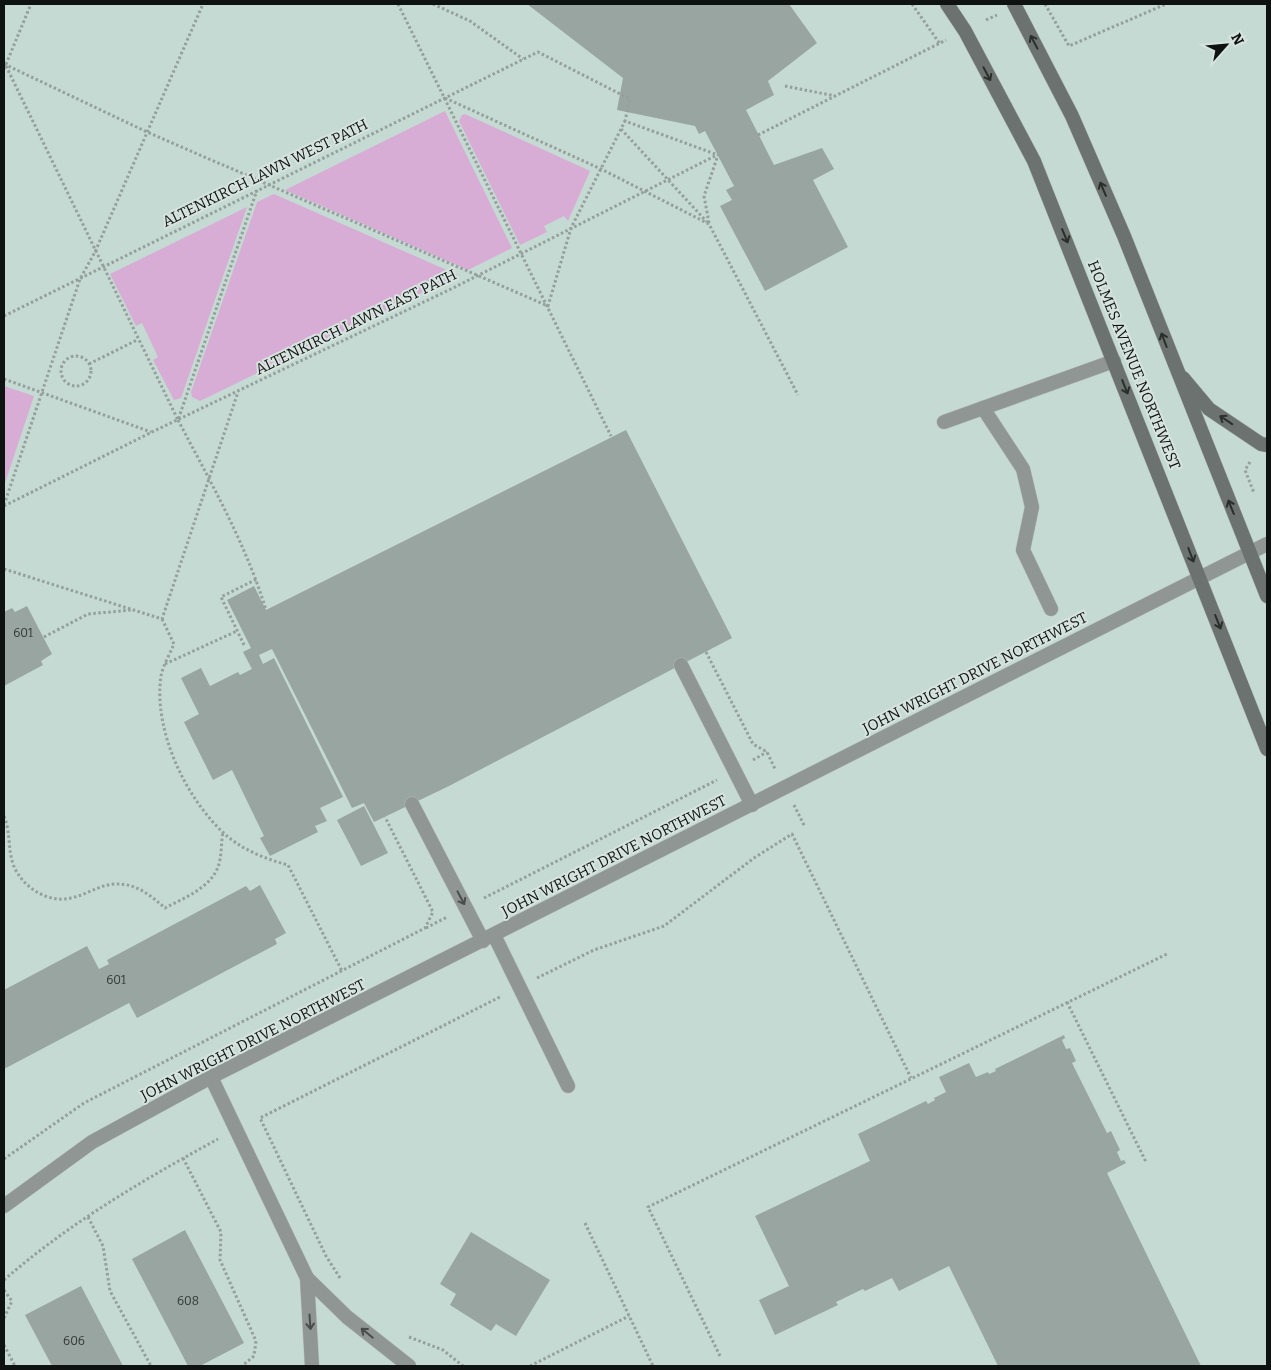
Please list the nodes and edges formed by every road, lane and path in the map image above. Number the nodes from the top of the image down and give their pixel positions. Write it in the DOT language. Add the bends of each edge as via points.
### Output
graph roads {
  1 [pos="31,4"];
  2 [pos="202,4"];
  3 [pos="398,4"];
  4 [pos="433,4"];
  5 [pos="912,4"];
  6 [pos="947,4"];
  7 [pos="1014,4"];
  8 [pos="1044,4"];
  9 [pos="1166,4"];
  10 [pos="1000,13"];
  11 [pos="986,20"];
  12 [pos="947,40"];
  13 [pos="940,44"];
  14 [pos="523,59"];
  15 [pos="5,64"];
  16 [pos="4,69"];
  17 [pos="785,86"];
  18 [pos="835,96"];
  19 [pos="444,98"];
  20 [pos="625,121"];
  21 [pos="621,129"];
  22 [pos="147,132"];
  23 [pos="758,135"];
  24 [pos="718,155"];
  25 [pos="601,169"];
  26 [pos="668,180"];
  27 [pos="267,185"];
  28 [pos="257,190"];
  29 [pos="647,191"];
  30 [pos="709,224"];
  31 [pos="572,228"];
  32 [pos="95,252"];
  33 [pos="521,254"];
  34 [pos="102,266"];
  35 [pos="476,276"];
  36 [pos="80,279"];
  37 [pos="548,306"];
  38 [pos="4,316"];
  39 [pos="138,340"];
  40 [pos="1114,361"];
  41 [pos="89,364"];
  42 [pos="1176,370"];
  43 [pos="4,379"];
  44 [pos="40,391"];
  45 [pos="238,391"];
  46 [pos="798,394"];
  47 [pos="983,408"];
  48 [pos="178,420"];
  49 [pos="944,422"];
  50 [pos="152,432"];
  51 [pos="611,436"];
  52 [pos="1267,445"];
  53 [pos="1253,458"];
  54 [pos="209,479"];
  55 [pos="1254,493"];
  56 [pos="4,506"];
  57 [pos="1267,544"];
  58 [pos="1249,552"];
  59 [pos="4,569"];
  60 [pos="1200,577"];
  61 [pos="257,580"];
  62 [pos="1267,596"];
  63 [pos="1051,609"];
  64 [pos="135,610"];
  65 [pos="266,610"];
  66 [pos="162,618"];
  67 [pos="238,631"];
  68 [pos="44,638"];
  69 [pos="244,645"];
  70 [pos="706,652"];
  71 [pos="165,665"];
  72 [pos="681,665"];
  73 [pos="1267,749"];
  74 [pos="767,752"];
  75 [pos="734,771"];
  76 [pos="784,788"];
  77 [pos="412,804"];
  78 [pos="752,805"];
  79 [pos="4,816"];
  80 [pos="385,817"];
  81 [pos="805,827"];
  82 [pos="223,831"];
  83 [pos="466,907"];
  84 [pos="426,928"];
  85 [pos="488,938"];
  86 [pos="1167,954"];
  87 [pos="342,971"];
  88 [pos="520,987"];
  89 [pos="1067,1002"];
  90 [pos="212,1077"];
  91 [pos="911,1078"];
  92 [pos="568,1086"];
  93 [pos="260,1118"];
  94 [pos="236,1130"];
  95 [pos="183,1158"];
  96 [pos="4,1159"];
  97 [pos="1146,1162"];
  98 [pos="4,1206"];
  99 [pos="88,1217"];
  100 [pos="584,1223"];
  101 [pos="307,1278"];
  102 [pos="4,1280"];
  103 [pos="345,1286"];
  104 [pos="4,1290"];
  105 [pos="629,1316"];
  106 [pos="4,1318"];
  107 [pos="407,1336"];
  108 [pos="4,1345"];
  109 [pos="720,1356"];
  110 [pos="15,1366"];
  111 [pos="151,1366"];
  112 [pos="242,1366"];
  113 [pos="312,1366"];
  114 [pos="403,1366"];
  115 [pos="463,1366"];
  116 [pos="530,1366"];
  117 [pos="653,1366"];
  1 -- 15 [label="path"];
  2 -- 22 [label="path"];
  3 -- 19 [label="path"];
  4 -- 14 [label="path" via="470,21"];
  5 -- 13 [label="path"];
  6 -- 40 [label="main road, HOLMES AVENUE NORTHWEST, one-way" via="965,31 1034,161"];
  42 -- 7 [label="main road, one-way" via="1124,236 1072,116"];
  8 -- 9 [label="path" via="1069,46"];
  10 -- 11 [label="path"];
  12 -- 13 [label="path"];
  13 -- 18 [label="path"];
  14 -- 19 [label="path, ALTENKIRCH LAWN WEST PATH"];
  14 -- 20 [label="path, ALTENKIRCH LAWN WEST PATH" via="538,52 630,100"];
  15 -- 16 [label="path"];
  15 -- 22 [label="path"];
  15 -- 32 [label="path"];
  17 -- 18 [label="path"];
  18 -- 23 [label="path"];
  19 -- 25 [label="path"];
  19 -- 27 [label="path, ALTENKIRCH LAWN WEST PATH"];
  19 -- 33 [label="path"];
  20 -- 21 [label="path"];
  20 -- 24 [label="path"];
  21 -- 25 [label="path"];
  21 -- 26 [label="path"];
  22 -- 27 [label="path"];
  22 -- 32 [label="path"];
  24 -- 26 [label="path, ALTENKIRCH LAWN EAST PATH"];
  24 -- 30 [label="path" via="704,196"];
  25 -- 29 [label="path"];
  25 -- 31 [label="path"];
  26 -- 29 [label="path, ALTENKIRCH LAWN EAST PATH"];
  26 -- 30 [label="path"];
  27 -- 28 [label="path, ALTENKIRCH LAWN WEST PATH"];
  27 -- 35 [label="path"];
  28 -- 34 [label="path, ALTENKIRCH LAWN WEST PATH"];
  28 -- 48 [label="path"];
  29 -- 30 [label="path"];
  29 -- 31 [label="path, ALTENKIRCH LAWN EAST PATH"];
  30 -- 46 [label="path"];
  31 -- 33 [label="path, ALTENKIRCH LAWN EAST PATH"];
  31 -- 37 [label="path"];
  32 -- 34 [label="path"];
  32 -- 36 [label="path"];
  33 -- 35 [label="path, ALTENKIRCH LAWN EAST PATH"];
  33 -- 37 [label="path"];
  34 -- 36 [label="path, ALTENKIRCH LAWN WEST PATH"];
  34 -- 39 [label="path"];
  35 -- 37 [label="path"];
  35 -- 45 [label="path, ALTENKIRCH LAWN EAST PATH"];
  36 -- 38 [label="path, ALTENKIRCH LAWN WEST PATH"];
  36 -- 44 [label="path"];
  37 -- 51 [label="path"];
  39 -- 41 [label="path"];
  39 -- 48 [label="path"];
  40 -- 47 [label="street"];
  40 -- 60 [label="main road, HOLMES AVENUE NORTHWEST, one-way"];
  41 -- 41 [label="path" via="91,374 82,386 71,386 63,379 62,365 68,358 82,357"];
  52 -- 42 [label="main road, one-way" via="1209,409"];
  58 -- 42 [label="main road, one-way"];
  43 -- 44 [label="path"];
  44 -- 50 [label="path"];
  44 -- 56 [label="path"];
  45 -- 48 [label="path, ALTENKIRCH LAWN EAST PATH"];
  45 -- 54 [label="path"];
  47 -- 49 [label="street"];
  47 -- 63 [label="street" via="1023,470 1032,507 1023,550"];
  48 -- 50 [label="path, ALTENKIRCH LAWN EAST PATH"];
  48 -- 54 [label="path"];
  50 -- 56 [label="path, ALTENKIRCH LAWN EAST PATH"];
  53 -- 55 [label="path" via="1245,470"];
  54 -- 61 [label="path"];
  54 -- 66 [label="path"];
  57 -- 58 [label="street, JOHN WRIGHT DRIVE NORTHWEST"];
  58 -- 60 [label="street, JOHN WRIGHT DRIVE NORTHWEST"];
  58 -- 62 [label="main road"];
  59 -- 64 [label="path"];
  60 -- 73 [label="main road, HOLMES AVENUE NORTHWEST, one-way"];
  60 -- 76 [label="street, JOHN WRIGHT DRIVE NORTHWEST"];
  61 -- 65 [label="path"];
  61 -- 67 [label="path" via="221,598"];
  64 -- 66 [label="path"];
  64 -- 68 [label="path" via="88,614"];
  66 -- 71 [label="path" via="174,644"];
  67 -- 69 [label="path"];
  67 -- 71 [label="path"];
  70 -- 74 [label="path" via="754,744"];
  71 -- 82 [label="path" via="161,674 160,707 167,742 184,780"];
  72 -- 75 [label="street"];
  74 -- 75 [label="path"];
  74 -- 76 [label="path"];
  75 -- 78 [label="street"];
  75 -- 83 [label="path"];
  76 -- 78 [label="street, JOHN WRIGHT DRIVE NORTHWEST"];
  76 -- 81 [label="path"];
  77 -- 83 [label="street, one-way"];
  78 -- 85 [label="street, JOHN WRIGHT DRIVE NORTHWEST"];
  79 -- 82 [label="path" via="10,856 18,874 33,890 50,897 69,899 115,884 131,886 146,892 165,908 210,880 218,866"];
  80 -- 84 [label="path" via="433,912"];
  82 -- 87 [label="path" via="259,856 288,865"];
  83 -- 84 [label="path"];
  83 -- 85 [label="street"];
  84 -- 87 [label="path"];
  85 -- 88 [label="street"];
  85 -- 90 [label="street, JOHN WRIGHT DRIVE NORTHWEST"];
  86 -- 89 [label="path"];
  87 -- 96 [label="path" via="84,1103"];
  88 -- 91 [label="path" via="594,950 664,926 754,858 792,834"];
  88 -- 92 [label="street"];
  88 -- 93 [label="path"];
  89 -- 91 [label="path"];
  89 -- 97 [label="path"];
  90 -- 94 [label="street"];
  90 -- 98 [label="street, JOHN WRIGHT DRIVE NORTHWEST" via="92,1142"];
  91 -- 109 [label="path" via="648,1207"];
  93 -- 94 [label="path"];
  93 -- 103 [label="path" via="326,1256"];
  94 -- 95 [label="path"];
  94 -- 101 [label="street"];
  95 -- 99 [label="path"];
  95 -- 112 [label="path" via="221,1232 220,1260 256,1341 254,1356"];
  99 -- 102 [label="path" via="33,1255"];
  99 -- 111 [label="path" via="103,1246 110,1291"];
  100 -- 105 [label="path"];
  101 -- 113 [label="street, one-way"];
  114 -- 101 [label="street, one-way"];
  104 -- 106 [label="path" via="12,1301"];
  105 -- 116 [label="path"];
  105 -- 117 [label="path"];
  107 -- 115 [label="path" via="443,1350"];
  108 -- 110 [label="path"];
}
